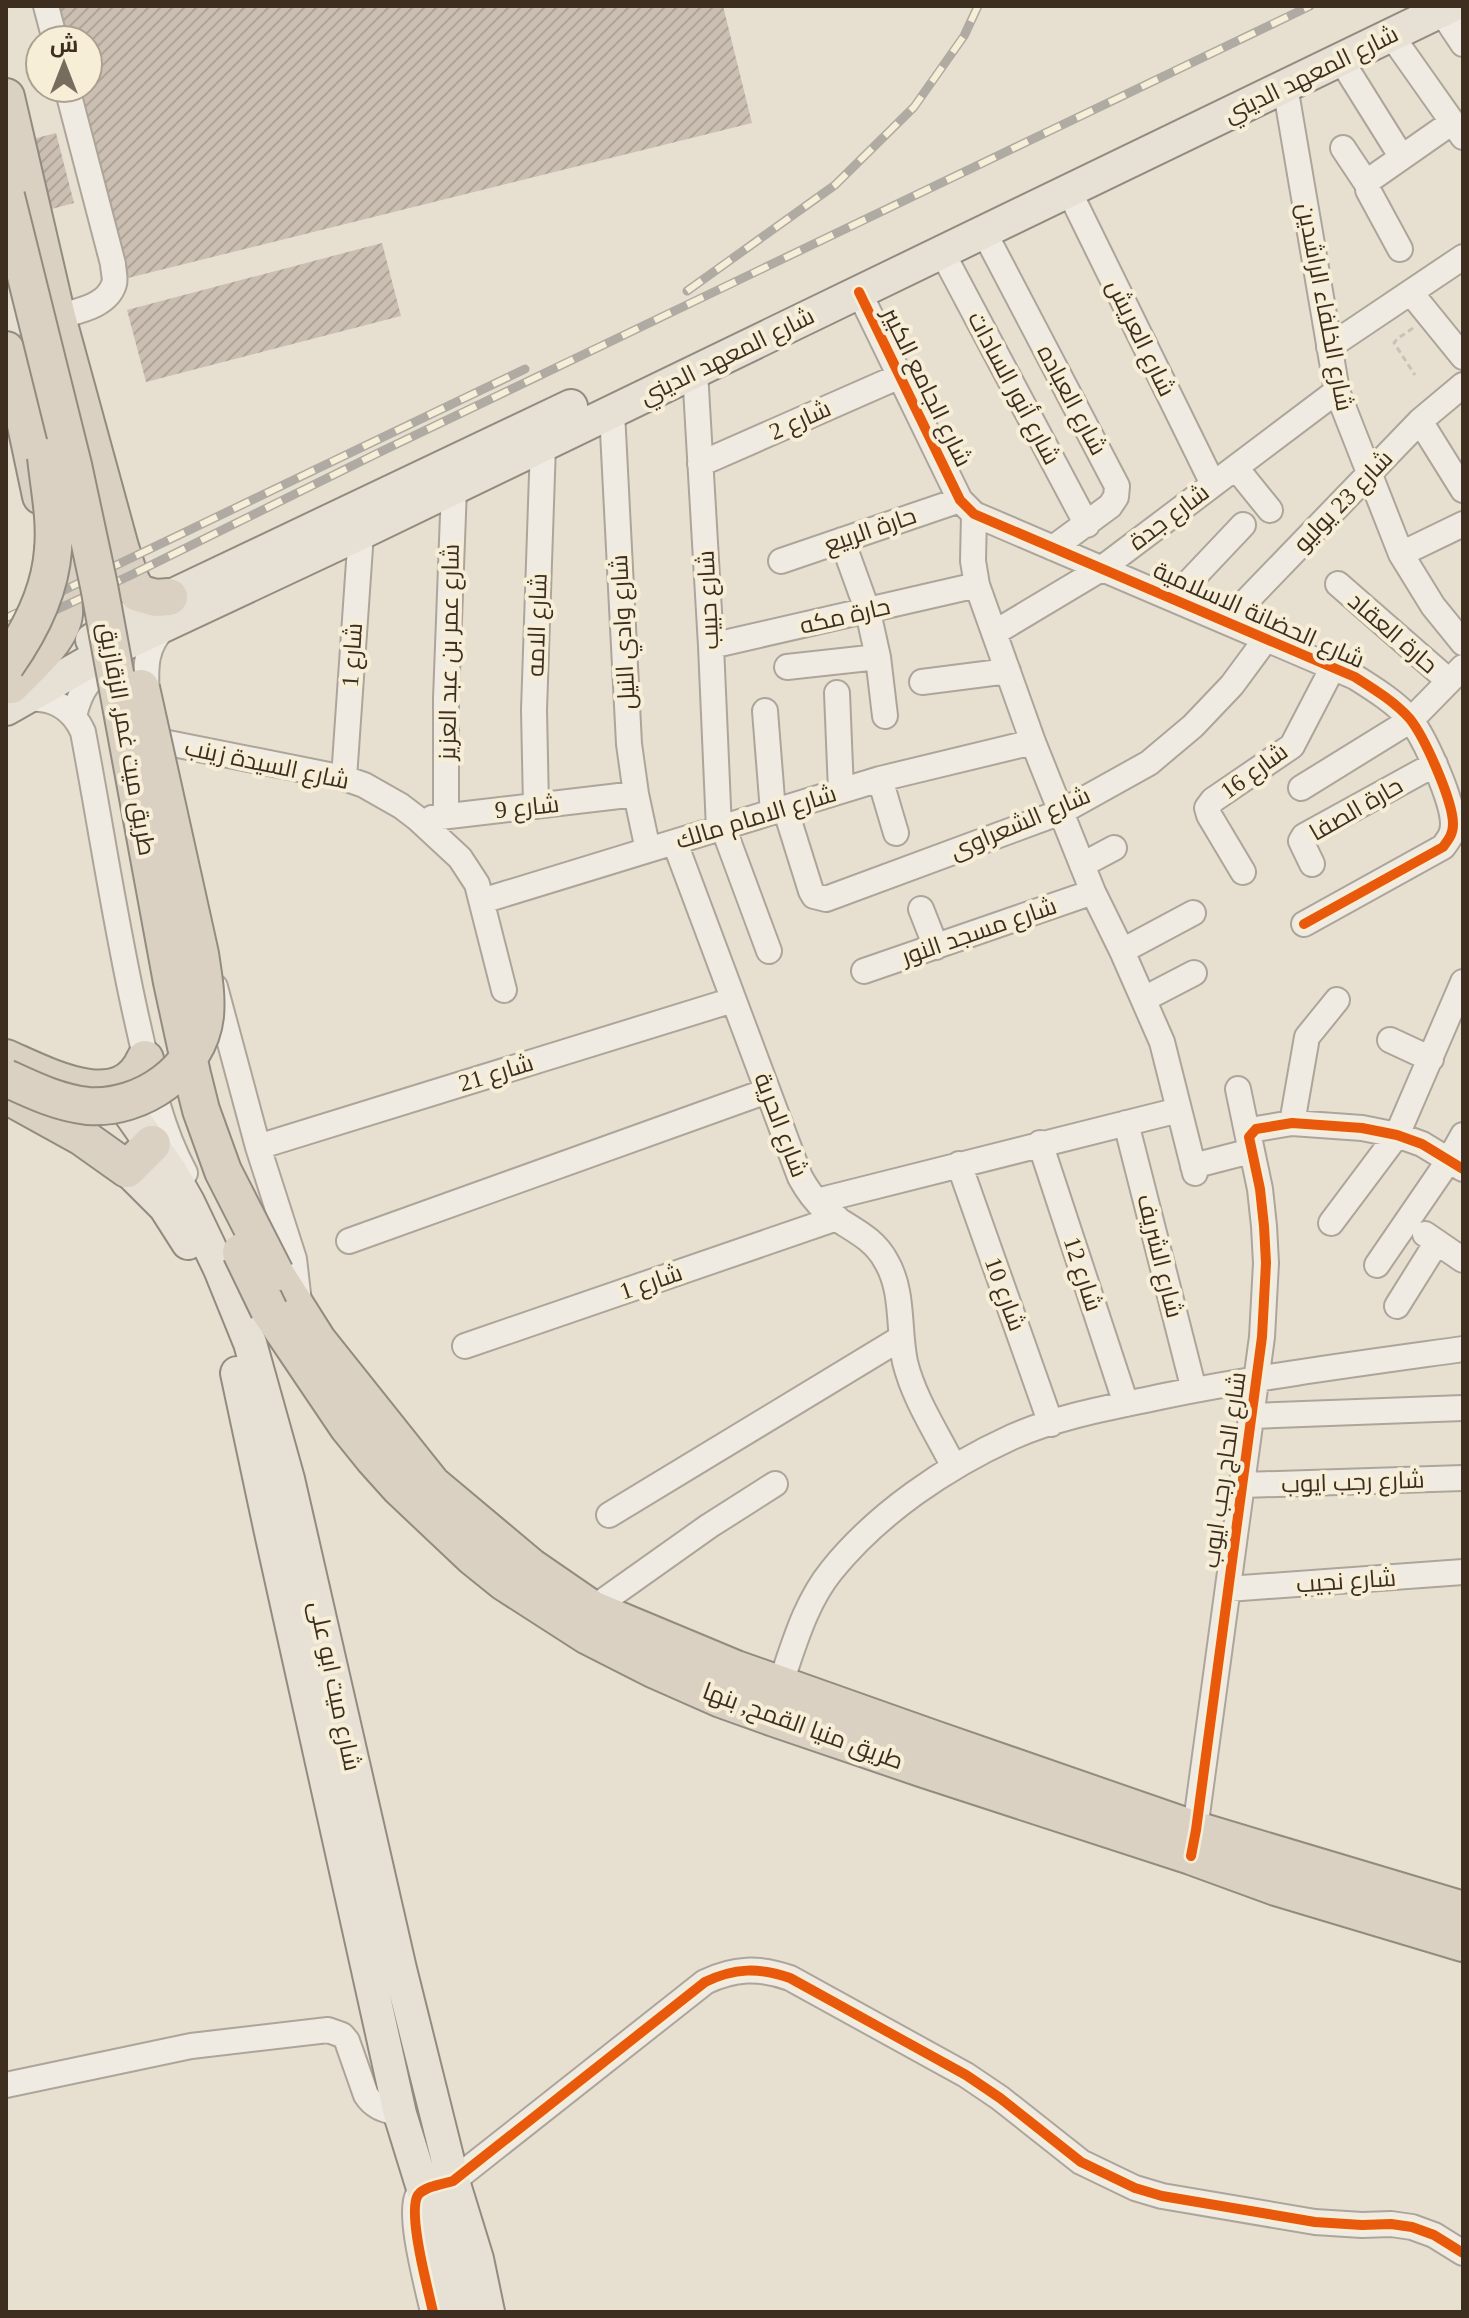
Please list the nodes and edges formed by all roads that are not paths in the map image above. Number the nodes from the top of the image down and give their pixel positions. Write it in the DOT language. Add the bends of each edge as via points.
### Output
graph roads {
  1 [pos="1408,6"];
  2 [pos="1446,8"];
  3 [pos="1391,35"];
  4 [pos="1463,44"];
  5 [pos="1341,60"];
  6 [pos="1285,86"];
  7 [pos="6,97"];
  8 [pos="71,104"];
  9 [pos="1457,130"];
  10 [pos="1343,148"];
  11 [pos="1401,156"];
  12 [pos="1367,184"];
  13 [pos="1069,191"];
  14 [pos="6,196"];
  15 [pos="1013,207"];
  16 [pos="984,232"];
  17 [pos="1400,249"];
  18 [pos="942,252"];
  19 [pos="1463,257"];
  20 [pos="859,292"];
  21 [pos="1411,293"];
  22 [pos="6,294"];
  23 [pos="57,317"];
  24 [pos="1329,347"];
  25 [pos="6,350"];
  26 [pos="1463,357"];
  27 [pos="695,371"];
  28 [pos="900,376"];
  29 [pos="1463,385"];
  30 [pos="1337,391"];
  31 [pos="612,412"];
  32 [pos="1420,421"];
  33 [pos="543,445"];
  34 [pos="46,457"];
  35 [pos="700,464"];
  36 [pos="1236,468"];
  37 [pos="1368,474"];
  38 [pos="1213,484"];
  39 [pos="454,488"];
  40 [pos="1463,490"];
  41 [pos="967,507"];
  42 [pos="1270,510"];
  43 [pos="1463,524"];
  44 [pos="1087,525"];
  45 [pos="1243,525"];
  46 [pos="87,527"];
  47 [pos="361,533"];
  48 [pos="842,540"];
  49 [pos="1053,548"];
  50 [pos="1401,554"];
  51 [pos="781,561"];
  52 [pos="1101,569"];
  53 [pos="1338,584"];
  54 [pos="977,585"];
  55 [pos="1173,599"];
  56 [pos="169,611"];
  57 [pos="868,612"];
  58 [pos="1227,621"];
  59 [pos="994,633"];
  60 [pos="1266,639"];
  61 [pos="1463,643"];
  62 [pos="711,646"];
  63 [pos="878,657"];
  64 [pos="145,666"];
  65 [pos="787,667"];
  66 [pos="1333,667"];
  67 [pos="1008,671"];
  68 [pos="1456,674"];
  69 [pos="922,682"];
  70 [pos="10,689"];
  71 [pos="837,693"];
  72 [pos="765,711"];
  73 [pos="74,716"];
  74 [pos="885,716"];
  75 [pos="1411,720"];
  76 [pos="148,739"];
  77 [pos="1033,742"];
  78 [pos="1435,764"];
  79 [pos="344,778"];
  80 [pos="880,779"];
  81 [pos="1301,788"];
  82 [pos="1454,788"];
  83 [pos="841,791"];
  84 [pos="636,794"];
  85 [pos="536,806"];
  86 [pos="779,810"];
  87 [pos="1061,812"];
  88 [pos="446,816"];
  89 [pos="418,819"];
  90 [pos="721,828"];
  91 [pos="896,833"];
  92 [pos="675,843"];
  93 [pos="1114,848"];
  94 [pos="648,850"];
  95 [pos="1312,864"];
  96 [pos="1082,865"];
  97 [pos="1243,872"];
  98 [pos="1093,892"];
  99 [pos="482,901"];
  100 [pos="921,909"];
  101 [pos="1193,913"];
  102 [pos="1304,924"];
  103 [pos="936,947"];
  104 [pos="769,951"];
  105 [pos="1122,951"];
  106 [pos="864,971"];
  107 [pos="1194,973"];
  108 [pos="1463,982"];
  109 [pos="504,990"];
  110 [pos="1144,999"];
  111 [pos="733,1000"];
  112 [pos="1337,1000"];
  113 [pos="1453,1035"];
  114 [pos="1390,1040"];
  115 [pos="6,1058"];
  116 [pos="145,1059"];
  117 [pos="1431,1059"];
  118 [pos="6,1078"];
  119 [pos="112,1088"];
  120 [pos="1238,1089"];
  121 [pos="767,1091"];
  122 [pos="6,1095"];
  123 [pos="1179,1110"];
  124 [pos="1126,1123"];
  125 [pos="1292,1123"];
  126 [pos="1397,1135"];
  127 [pos="1463,1135"];
  128 [pos="1040,1143"];
  129 [pos="1250,1146"];
  130 [pos="258,1147"];
  131 [pos="140,1157"];
  132 [pos="959,1164"];
  133 [pos="1456,1164"];
  134 [pos="817,1201"];
  135 [pos="837,1218"];
  136 [pos="1407,1222"];
  137 [pos="1331,1223"];
  138 [pos="349,1241"];
  139 [pos="1437,1242"];
  140 [pos="1463,1260"];
  141 [pos="1377,1265"];
  142 [pos="275,1273"];
  143 [pos="1397,1306"];
  144 [pos="284,1311"];
  145 [pos="901,1338"];
  146 [pos="465,1346"];
  147 [pos="1463,1349"];
  148 [pos="304,1365"];
  149 [pos="1257,1378"];
  150 [pos="1194,1390"];
  151 [pos="1126,1404"];
  152 [pos="1463,1408"];
  153 [pos="1252,1416"];
  154 [pos="1051,1424"];
  155 [pos="954,1467"];
  156 [pos="1463,1478"];
  157 [pos="775,1484"];
  158 [pos="1243,1485"];
  159 [pos="609,1515"];
  160 [pos="1463,1572"];
  161 [pos="1228,1589"];
  162 [pos="592,1609"];
  163 [pos="729,1684"];
  164 [pos="780,1685"];
  165 [pos="1193,1843"];
  166 [pos="1281,1872"];
  167 [pos="1463,1910"];
  168 [pos="1463,1943"];
  169 [pos="6,2085"];
  170 [pos="400,2114"];
  171 [pos="438,2186"];
  172 [pos="1463,2253"];
  173 [pos="433,2312"];
  174 [pos="457,2312"];
  175 [pos="488,2312"];
  1 -- 15 [label="main road, شارع المعهد الديني"];
  2 -- 3 [label="main road, شارع المعهد الديني"];
  2 -- 4 [label="street"];
  3 -- 5 [label="main road, شارع المعهد الديني"];
  3 -- 9 [label="street"];
  5 -- 6 [label="main road, شارع المعهد الديني"];
  5 -- 11 [label="street"];
  6 -- 13 [label="main road, شارع المعهد الديني"];
  6 -- 24 [label="street, شارع الخلفاء الراشدين"];
  7 -- 23 [label="highway, طريق ميت غمر, الزقازيق"];
  8 -- 23 [label="street" via="115,283 95,306"];
  9 -- 11 [label="street"];
  10 -- 12 [label="street"];
  11 -- 12 [label="street"];
  12 -- 17 [label="street"];
  13 -- 15 [label="main road, شارع المعهد الديني"];
  13 -- 38 [label="street, شارع العريش"];
  14 -- 46 [label="highway, طريق ميت غمر, الزقازيق, bridge"];
  15 -- 16 [label="main road, شارع المعهد الديني"];
  15 -- 56 [label="main road, شارع المعهد الديني"];
  16 -- 18 [label="main road, شارع المعهد الديني"];
  16 -- 44 [label="street, شارع العباده" via="1117,486 1110,506"];
  18 -- 20 [label="main road, شارع المعهد الديني"];
  18 -- 44 [label="street, شارع أنور السادات"];
  19 -- 21 [label="street"];
  20 -- 27 [label="main road, شارع المعهد الديني"];
  20 -- 28 [label="street, شارع الجامع الكبير"];
  21 -- 24 [label="street"];
  21 -- 26 [label="street"];
  22 -- 34 [label="highway, طريق ميت غمر, الزقازيق"];
  23 -- 56 [label="highway, طريق ميت غمر, الزقازيق" via="131,581 138,593 156,598"];
  24 -- 30 [label="street, شارع الخلفاء الراشدين"];
  25 -- 70 [label="highway, طريق ميت غمر, الزقازيق" via="64,606 56,636"];
  27 -- 31 [label="main road, شارع المعهد الديني"];
  27 -- 35 [label="street, شارع حبيب"];
  28 -- 35 [label="street, شارع 2"];
  28 -- 41 [label="street, شارع الجامع الكبير"];
  29 -- 32 [label="street, شارع 23 يوليو"];
  30 -- 36 [label="street, شارع جدة"];
  30 -- 37 [label="street, شارع الخلفاء الراشدين"];
  31 -- 33 [label="main road, شارع المعهد الديني"];
  31 -- 84 [label="street, شارع وادي النيل"];
  32 -- 37 [label="street, شارع 23 يوليو"];
  32 -- 40 [label="street"];
  33 -- 39 [label="main road, شارع المعهد الديني"];
  33 -- 85 [label="street, شارع الامه"];
  34 -- 70 [label="highway, bridge" via="53,552"];
  34 -- 144 [label="highway, طريق ميت غمر, الزقازيق, bridge" via="92,643 158,1029 205,1176"];
  35 -- 62 [label="street, شارع حبيب"];
  36 -- 38 [label="street, شارع جدة"];
  36 -- 42 [label="street"];
  37 -- 50 [label="street, شارع الخلفاء الراشدين"];
  37 -- 58 [label="street, شارع 23 يوليو"];
  38 -- 52 [label="street, شارع جدة"];
  39 -- 47 [label="main road, شارع المعهد الديني"];
  39 -- 88 [label="street, شارع عمر بن عبد العزيز"];
  41 -- 48 [label="street, حارة الربيع"];
  41 -- 49 [label="street, شارع الحضانة الاسلامية"];
  41 -- 54 [label="street, شارع الجامع الكبير"];
  43 -- 50 [label="street"];
  44 -- 49 [label="street, شارع العباده"];
  45 -- 55 [label="street"];
  46 -- 118 [label="highway, bridge" via="150,724 200,954 205,1015 196,1044 180,1068 161,1086 127,1101 88,1106"];
  46 -- 142 [label="highway, طريق ميت غمر, الزقازيق, bridge" via="201,1110 223,1171"];
  47 -- 56 [label="main road, شارع المعهد الديني"];
  47 -- 79 [label="street, شارع 1"];
  48 -- 51 [label="street, حارة الربيع"];
  48 -- 57 [label="street"];
  49 -- 52 [label="street, شارع الحضانة الاسلامية"];
  50 -- 61 [label="street, شارع الخلفاء الراشدين"];
  52 -- 55 [label="street, شارع الحضانة الاسلامية"];
  52 -- 59 [label="street, شارع جدة"];
  53 -- 68 [label="street, حارة العقاد"];
  54 -- 57 [label="street, حارة مكه"];
  54 -- 59 [label="street, شارع الجامع الكبير"];
  55 -- 58 [label="street, شارع الحضانة الاسلامية"];
  56 -- 64 [label="street"];
  56 -- 70 [label="main road, شارع المعهد الديني" via="132,616"];
  57 -- 62 [label="street, حارة مكه"];
  57 -- 63 [label="street"];
  58 -- 60 [label="street, شارع الحضانة الاسلامية"];
  59 -- 67 [label="street, شارع الجامع الكبير"];
  60 -- 66 [label="street, شارع الحضانة الاسلامية"];
  60 -- 87 [label="street, شارع الشعراوى" via="1193,726 1149,763"];
  62 -- 90 [label="street, شارع حبيب"];
  63 -- 65 [label="street"];
  63 -- 74 [label="street"];
  64 -- 73 [label="street" via="123,663 102,669 80,693"];
  64 -- 76 [label="street"];
  66 -- 75 [label="street, شارع الحضانة الاسلامية" via="1377,691"];
  66 -- 97 [label="street, شارع 16" via="1292,746 1207,808"];
  67 -- 69 [label="street"];
  67 -- 77 [label="street, شارع الجامع الكبير"];
  68 -- 75 [label="street"];
  70 -- 73 [label="street" via="53,702"];
  71 -- 83 [label="street"];
  72 -- 86 [label="street"];
  73 -- 116 [label="street" via="83,732"];
  75 -- 78 [label="street, شارع الحضانة الاسلامية"];
  75 -- 81 [label="street"];
  76 -- 79 [label="street, شارع السيدة زينب"];
  76 -- 130 [label="street"];
  77 -- 80 [label="street, شارع الامام مالك"];
  77 -- 87 [label="street, شارع الجامع الكبير"];
  78 -- 82 [label="street, شارع الحضانة الاسلامية"];
  78 -- 95 [label="street, حارة الصفا" via="1304,836 1302,847"];
  79 -- 89 [label="street, شارع السيدة زينب" via="383,794"];
  80 -- 83 [label="street, شارع الامام مالك"];
  80 -- 91 [label="street"];
  82 -- 102 [label="street, شارع الحضانة الاسلامية" via="1451,837 1443,847"];
  83 -- 86 [label="street, شارع الامام مالك"];
  84 -- 85 [label="street, شارع 9"];
  84 -- 94 [label="street, شارع وادي النيل"];
  85 -- 88 [label="street, شارع 9"];
  86 -- 87 [label="street, شارع الشعراوى" via="811,891 820,899"];
  86 -- 90 [label="street, شارع الامام مالك"];
  87 -- 96 [label="street, شارع الجامع الكبير"];
  88 -- 89 [label="street, شارع 9"];
  89 -- 99 [label="street, شارع السيدة زينب" via="467,866"];
  90 -- 92 [label="street, شارع الامام مالك"];
  90 -- 104 [label="street, شارع حبيب"];
  92 -- 94 [label="street, شارع الامام مالك"];
  92 -- 111 [label="street, شارع الحرية"];
  93 -- 96 [label="street"];
  94 -- 99 [label="street, شارع الامام مالك"];
  96 -- 98 [label="street, شارع الجامع الكبير"];
  98 -- 103 [label="street, شارع مسجد النور"];
  98 -- 105 [label="street, شارع الجامع الكبير"];
  99 -- 109 [label="street, شارع السيدة زينب"];
  100 -- 103 [label="street"];
  101 -- 105 [label="street"];
  103 -- 106 [label="street, شارع مسجد النور"];
  105 -- 110 [label="street, شارع الجامع الكبير"];
  107 -- 110 [label="street"];
  108 -- 113 [label="street"];
  110 -- 123 [label="street, شارع الجامع الكبير" via="1162,1042"];
  111 -- 121 [label="street, شارع الحرية"];
  111 -- 130 [label="street, شارع 21"];
  112 -- 125 [label="street" via="1307,1037"];
  113 -- 117 [label="street"];
  114 -- 117 [label="street"];
  115 -- 119 [label="highway" via="63,1082"];
  116 -- 119 [label="highway" via="135,1077"];
  116 -- 148 [label="street" via="177,1158 271,1339"];
  117 -- 126 [label="street"];
  119 -- 131 [label="main road, شارع ميت ابو على"];
  120 -- 129 [label="street, شارع الحاج رجب ايوب"];
  121 -- 134 [label="street, شارع الحرية" via="800,1177"];
  121 -- 138 [label="street"];
  122 -- 131 [label="highway" via="82,1137"];
  123 -- 124 [label="street"];
  123 -- 129 [label="street, شارع الجامع الكبير" via="1194,1170"];
  124 -- 128 [label="street"];
  124 -- 150 [label="street, شارع الشريف"];
  125 -- 126 [label="street"];
  125 -- 129 [label="street" via="1256,1129"];
  126 -- 133 [label="street"];
  126 -- 137 [label="street"];
  127 -- 133 [label="street"];
  128 -- 132 [label="street"];
  128 -- 151 [label="street, شارع 12"];
  129 -- 149 [label="street, شارع الحاج رجب ايوب" via="1260,1189 1266,1263"];
  130 -- 144 [label="street" via="294,1259"];
  131 -- 170 [label="main road, شارع ميت ابو على" via="156,1197 180,1228 203,1276 234,1360"];
  131 -- 171 [label="main road, شارع ميت ابو على" via="188,1202 250,1343 300,1527"];
  132 -- 134 [label="street"];
  132 -- 154 [label="street, شارع 10"];
  133 -- 136 [label="street"];
  134 -- 135 [label="street, شارع الحرية"];
  135 -- 145 [label="street, شارع الحرية" via="870,1240 886,1261 896,1285"];
  135 -- 146 [label="street, شارع 1"];
  136 -- 139 [label="street"];
  136 -- 141 [label="street"];
  139 -- 140 [label="street"];
  139 -- 143 [label="street"];
  142 -- 144 [label="highway, طريق منيا القمح, بنها"];
  144 -- 148 [label="highway, طريق منيا القمح, بنها"];
  144 -- 162 [label="highway, طريق منيا القمح, بنها" via="318,1341 432,1484 531,1567"];
  145 -- 155 [label="street, شارع الحرية" via="911,1382"];
  145 -- 159 [label="street"];
  147 -- 149 [label="street"];
  148 -- 163 [label="highway, طريق منيا القمح, بنها" via="400,1488 504,1582 588,1636 653,1669"];
  149 -- 150 [label="street"];
  149 -- 153 [label="street, شارع الحاج رجب ايوب"];
  150 -- 151 [label="street"];
  151 -- 154 [label="street"];
  152 -- 153 [label="street"];
  153 -- 158 [label="street, شارع الحاج رجب ايوب"];
  154 -- 155 [label="street"];
  155 -- 164 [label="street" via="901,1503 831,1571 804,1615"];
  156 -- 158 [label="street, شارع رجب ايوب"];
  157 -- 162 [label="street"];
  158 -- 161 [label="street, شارع الحاج رجب ايوب"];
  160 -- 161 [label="street, شارع نجيب"];
  161 -- 165 [label="street, شارع الحاج رجب ايوب"];
  162 -- 163 [label="highway, طريق منيا القمح, بنها"];
  163 -- 164 [label="highway, طريق منيا القمح, بنها"];
  163 -- 165 [label="highway, طريق منيا القمح, بنها" via="924,1769"];
  164 -- 165 [label="highway, طريق منيا القمح, بنها"];
  165 -- 166 [label="highway, طريق منيا القمح, بنها"];
  166 -- 167 [label="highway, طريق منيا القمح, بنها"];
  166 -- 168 [label="highway, طريق منيا القمح, بنها"];
  169 -- 170 [label="street" via="191,2046 328,2030 347,2041 370,2101"];
  170 -- 171 [label="main road, شارع ميت ابو على"];
  171 -- 172 [label="street" via="705,1982 756,1969 790,1978 966,2075 1081,2162 1135,2188 1315,2222 1412,2227"];
  171 -- 173 [label="street" via="417,2197 414,2218"];
  171 -- 174 [label="main road, شارع ميت ابو على"];
  171 -- 175 [label="main road, شارع ميت ابو على" via="477,2259"];
}
